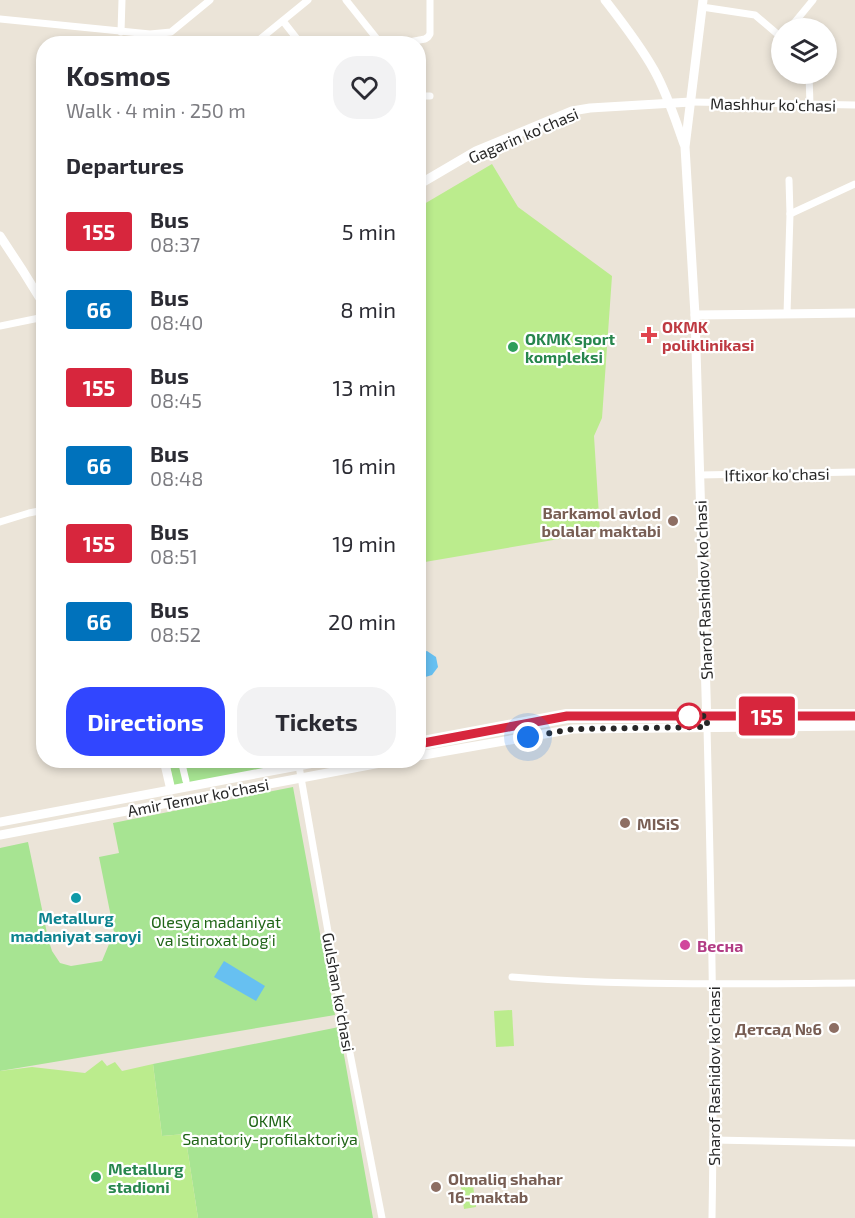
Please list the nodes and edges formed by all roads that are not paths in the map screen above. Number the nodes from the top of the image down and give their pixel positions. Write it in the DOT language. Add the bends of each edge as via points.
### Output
graph roads {
  1 [pos="122,0"];
  2 [pos="308,0"];
  3 [pos="346,0"];
  4 [pos="430,0"];
  5 [pos="605,0"];
  6 [pos="813,0"];
  7 [pos="205,1"];
  8 [pos="703,4"];
  9 [pos="798,18"];
  10 [pos="0,19"];
  11 [pos="282,21"];
  12 [pos="771,29"];
  13 [pos="121,32"];
  14 [pos="264,36"];
  15 [pos="294,36"];
  16 [pos="375,36"];
  17 [pos="426,39"];
  18 [pos="809,84"];
  19 [pos="426,96"];
  20 [pos="430,96"];
  21 [pos="691,102"];
  22 [pos="669,103"];
  23 [pos="810,105"];
  24 [pos="855,105"];
  25 [pos="685,147"];
  26 [pos="426,180"];
  27 [pos="789,180"];
  28 [pos="855,184"];
  29 [pos="790,214"];
  30 [pos="0,236"];
  31 [pos="36,292"];
  32 [pos="855,313"];
  33 [pos="787,314"];
  34 [pos="695,315"];
  35 [pos="36,319"];
  36 [pos="0,326"];
  37 [pos="855,472"];
  38 [pos="700,475"];
  39 [pos="36,512"];
  40 [pos="0,522"];
  41 [pos="707,716"];
  42 [pos="855,716"];
  43 [pos="855,726"];
  44 [pos="707,727"];
  45 [pos="426,742"];
  46 [pos="426,755"];
  47 [pos="166,768"];
  48 [pos="183,768"];
  49 [pos="288,768"];
  50 [pos="300,768"];
  51 [pos="354,768"];
  52 [pos="302,778"];
  53 [pos="186,781"];
  54 [pos="171,790"];
  55 [pos="109,801"];
  56 [pos="111,814"];
  57 [pos="0,822"];
  58 [pos="1,833"];
  59 [pos="512,977"];
  60 [pos="855,983"];
  61 [pos="713,984"];
  62 [pos="713,1140"];
  63 [pos="855,1143"];
  64 [pos="382,1218"];
  65 [pos="712,1218"];
  1 -- 13 [label="street"];
  2 -- 11 [label="street"];
  3 -- 16 [label="street"];
  4 -- 17 [label="street" via="430,34"];
  5 -- 22 [label="main road" via="635,39"];
  6 -- 9 [label="street"];
  7 -- 13 [label="street" via="171,32"];
  8 -- 12 [label="street" via="755,15"];
  8 -- 21 [label="main road, Sharof Rashidov ko'chasi"];
  10 -- 13 [label="street"];
  11 -- 14 [label="street"];
  11 -- 15 [label="street"];
  18 -- 23 [label="street"];
  19 -- 20 [label="street"];
  21 -- 22 [label="main road, Gagarin ko'chasi"];
  21 -- 23 [label="street, Mashhur ko‘chasi"];
  21 -- 25 [label="main road, Sharof Rashidov ko'chasi"];
  22 -- 25 [label="main road"];
  22 -- 26 [label="main road, Gagarin ko'chasi" via="572,111 476,151"];
  23 -- 24 [label="street, Mashhur ko‘chasi"];
  25 -- 34 [label="main road, Sharof Rashidov ko'chasi"];
  27 -- 29 [label="street"];
  28 -- 29 [label="street"];
  29 -- 33 [label="street"];
  30 -- 31 [label="main road"];
  32 -- 33 [label="main road"];
  33 -- 34 [label="main road"];
  34 -- 38 [label="main road, Sharof Rashidov ko'chasi"];
  35 -- 36 [label="street"];
  37 -- 38 [label="street, Iftixor ko'chasi"];
  38 -- 41 [label="main road, Sharof Rashidov ko'chasi"];
  39 -- 40 [label="street"];
  41 -- 42 [label="main road"];
  41 -- 44 [label="main road, Sharof Rashidov ko'chasi"];
  41 -- 45 [label="main road" via="567,716"];
  43 -- 44 [label="main road"];
  44 -- 46 [label="main road" via="573,729"];
  44 -- 61 [label="street, Sharof Rashidov ko'chasi"];
  47 -- 54 [label="main road"];
  48 -- 53 [label="street"];
  49 -- 54 [label="main road, Amir Temur ko'chasi"];
  50 -- 52 [label="street, Gulshan ko'chasi"];
  51 -- 52 [label="main road, Amir Temur ko'chasi"];
  52 -- 56 [label="main road, Amir Temur ko'chasi"];
  52 -- 64 [label="street, Gulshan ko'chasi"];
  54 -- 55 [label="main road, Amir Temur ko'chasi"];
  55 -- 56 [label="main road"];
  55 -- 57 [label="main road, Amir Temur ko'chasi"];
  56 -- 58 [label="main road, Amir Temur ko'chasi"];
  59 -- 61 [label="street"];
  60 -- 61 [label="street"];
  61 -- 62 [label="street, Sharof Rashidov ko'chasi"];
  62 -- 63 [label="street"];
  62 -- 65 [label="street, Sharof Rashidov ko'chasi"];
}
